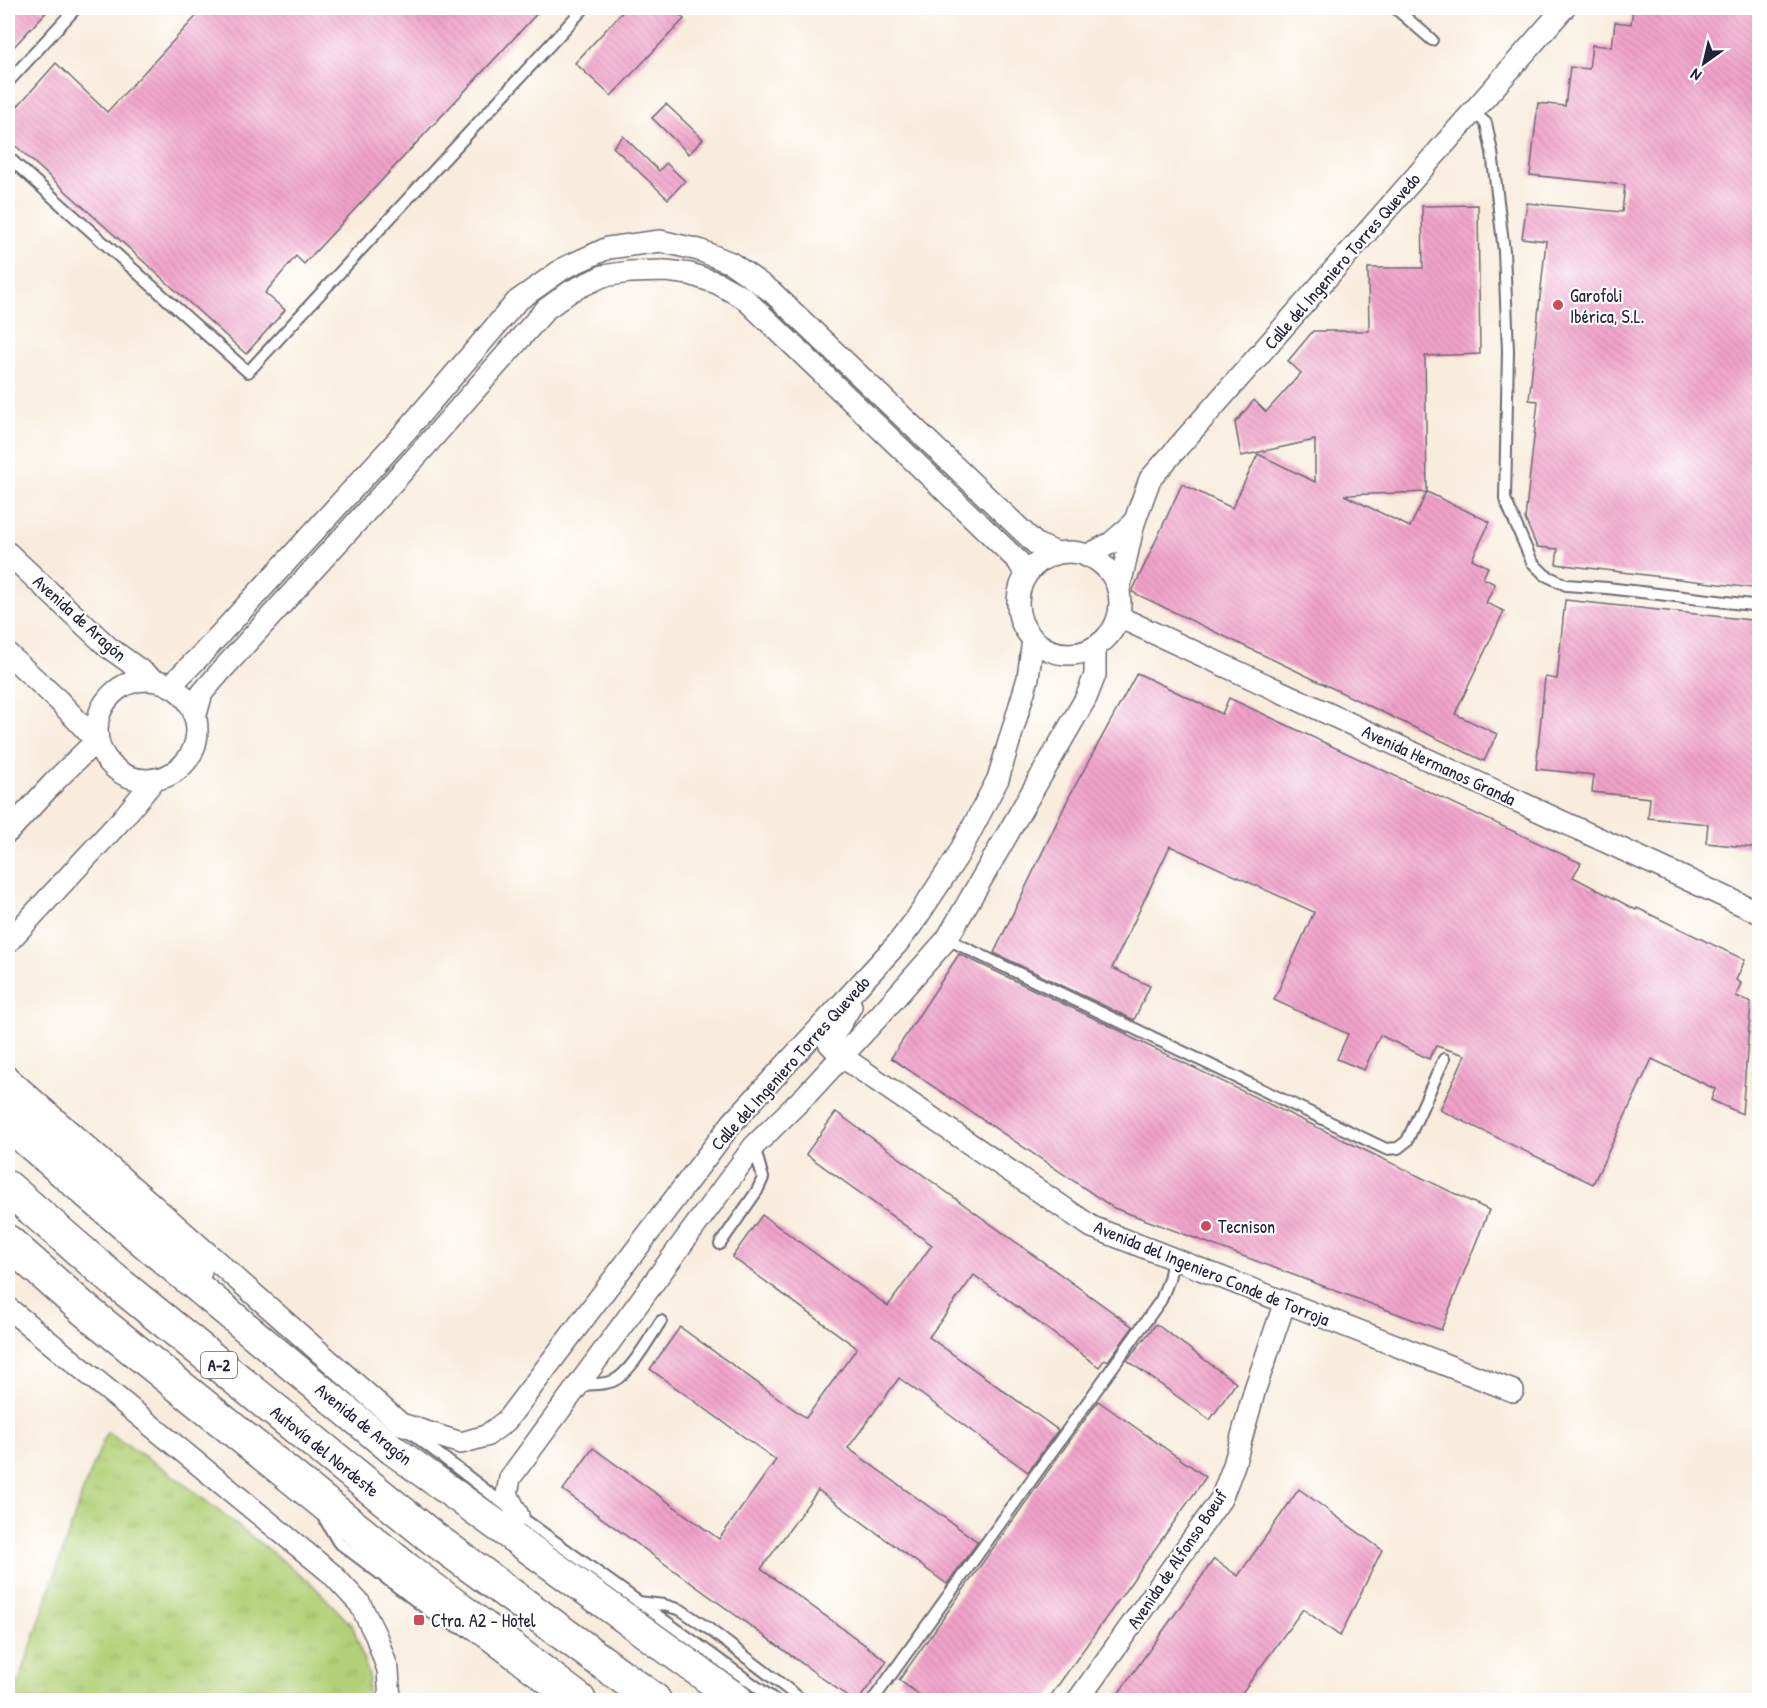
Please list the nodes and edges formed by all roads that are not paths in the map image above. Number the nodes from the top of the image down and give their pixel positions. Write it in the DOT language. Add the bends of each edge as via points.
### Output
graph roads {
  1 [pos="76,8"];
  2 [pos="584,8"];
  3 [pos="1395,8"];
  4 [pos="1564,8"];
  5 [pos="1432,40"];
  6 [pos="8,81"];
  7 [pos="1473,112"];
  8 [pos="8,157"];
  9 [pos="1134,523"];
  10 [pos="1057,553"];
  11 [pos="8,554"];
  12 [pos="1086,556"];
  13 [pos="1026,575"];
  14 [pos="1119,590"];
  15 [pos="1760,606"];
  16 [pos="1119,616"];
  17 [pos="1033,639"];
  18 [pos="1095,647"];
  19 [pos="8,654"];
  20 [pos="162,683"];
  21 [pos="195,718"];
  22 [pos="97,738"];
  23 [pos="155,779"];
  24 [pos="8,832"];
  25 [pos="1760,913"];
  26 [pos="948,939"];
  27 [pos="8,942"];
  28 [pos="869,973"];
  29 [pos="841,1056"];
  30 [pos="1444,1059"];
  31 [pos="8,1077"];
  32 [pos="8,1100"];
  33 [pos="8,1125"];
  34 [pos="754,1146"];
  35 [pos="8,1188"];
  36 [pos="8,1242"];
  37 [pos="720,1244"];
  38 [pos="1173,1260"];
  39 [pos="1285,1302"];
  40 [pos="8,1308"];
  41 [pos="661,1322"];
  42 [pos="579,1385"];
  43 [pos="1513,1390"];
  44 [pos="397,1437"];
  45 [pos="518,1515"];
  46 [pos="636,1602"];
  47 [pos="390,1701"];
  48 [pos="579,1701"];
  49 [pos="654,1701"];
  50 [pos="738,1701"];
  51 [pos="775,1701"];
  52 [pos="802,1701"];
  53 [pos="873,1701"];
  54 [pos="1078,1701"];
  1 -- 6 [label="lane"];
  2 -- 8 [label="lane" via="248,372"];
  3 -- 5 [label="lane"];
  4 -- 7 [label="street, Calle del Ingeniero Torres Quevedo"];
  7 -- 9 [label="street, Calle del Ingeniero Torres Quevedo" via="1150,479"];
  7 -- 15 [label="lane" via="1486,123 1504,251 1508,351 1505,499 1532,562 1545,575 1566,585"];
  9 -- 12 [label="street, Calle del Ingeniero Torres Quevedo" via="1111,543"];
  9 -- 14 [label="street, Calle del Ingeniero Torres Quevedo"];
  10 -- 12 [label="street" via="1077,552"];
  10 -- 13 [label="street" via="1034,565"];
  10 -- 20 [label="street" via="1036,544 755,278 731,262 660,241 608,248 564,268 517,302 406,431 202,654"];
  11 -- 20 [label="street, Avenida de Aragón" via="108,647"];
  12 -- 14 [label="street" via="1110,572"];
  13 -- 17 [label="street" via="1019,594 1019,615"];
  13 -- 21 [label="street" via="1018,561 744,298 690,274 666,271 603,276 571,291 523,333 202,693"];
  14 -- 16 [label="street"];
  16 -- 18 [label="street" via="1114,629"];
  16 -- 25 [label="street, Avenida Hermanos Granda"];
  17 -- 18 [label="street" via="1044,648 1069,655"];
  17 -- 28 [label="street, Calle del Ingeniero Torres Quevedo" via="1028,678 998,779 957,857 916,919"];
  18 -- 26 [label="street, Calle del Ingeniero Torres Quevedo" via="1095,675 1086,698"];
  19 -- 22 [label="street"];
  20 -- 21 [label="street" via="181,694"];
  20 -- 22 [label="street" via="138,681 111,694 102,706"];
  21 -- 23 [label="street" via="197,732 188,758 180,768"];
  22 -- 23 [label="street" via="112,766 132,777"];
  22 -- 24 [label="street"];
  23 -- 27 [label="street"];
  26 -- 29 [label="street, Calle del Ingeniero Torres Quevedo"];
  26 -- 30 [label="lane" via="1386,1149 1398,1148 1407,1141"];
  28 -- 29 [label="street" via="829,1043"];
  28 -- 44 [label="street, Calle del Ingeniero Torres Quevedo" via="732,1123 506,1421 486,1436 461,1443"];
  29 -- 34 [label="street, Calle del Ingeniero Torres Quevedo"];
  29 -- 38 [label="street, Avenida del Ingeniero Conde de Torroja" via="1092,1227"];
  31 -- 44 [label="street"];
  32 -- 44 [label="street"];
  33 -- 44 [label="street, Avenida de Aragón" via="147,1245"];
  34 -- 37 [label="lane" via="763,1178"];
  34 -- 42 [label="street, Calle del Ingeniero Torres Quevedo"];
  35 -- 49 [label="highway, Autovía del Nordeste / A-2" via="114,1280 433,1538"];
  36 -- 48 [label="highway, A-2" via="85,1310 307,1490"];
  38 -- 39 [label="street, Avenida del Ingeniero Conde de Torroja"];
  38 -- 53 [label="lane" via="1155,1309"];
  39 -- 43 [label="street, Avenida del Ingeniero Conde de Torroja"];
  39 -- 54 [label="street, Avenida de Alfonso Boeuf" via="1221,1499"];
  40 -- 47 [label="street" via="332,1574 360,1604 376,1636 388,1670"];
  41 -- 42 [label="lane" via="615,1380"];
  42 -- 45 [label="street, Calle del Ingeniero Torres Quevedo" via="510,1478 507,1494"];
  44 -- 45 [label="lane" via="421,1441"];
  44 -- 50 [label="street, Avenida de Aragón"];
  45 -- 46 [label="lane"];
  46 -- 51 [label="lane"];
  46 -- 52 [label="lane" via="681,1610"];
}
